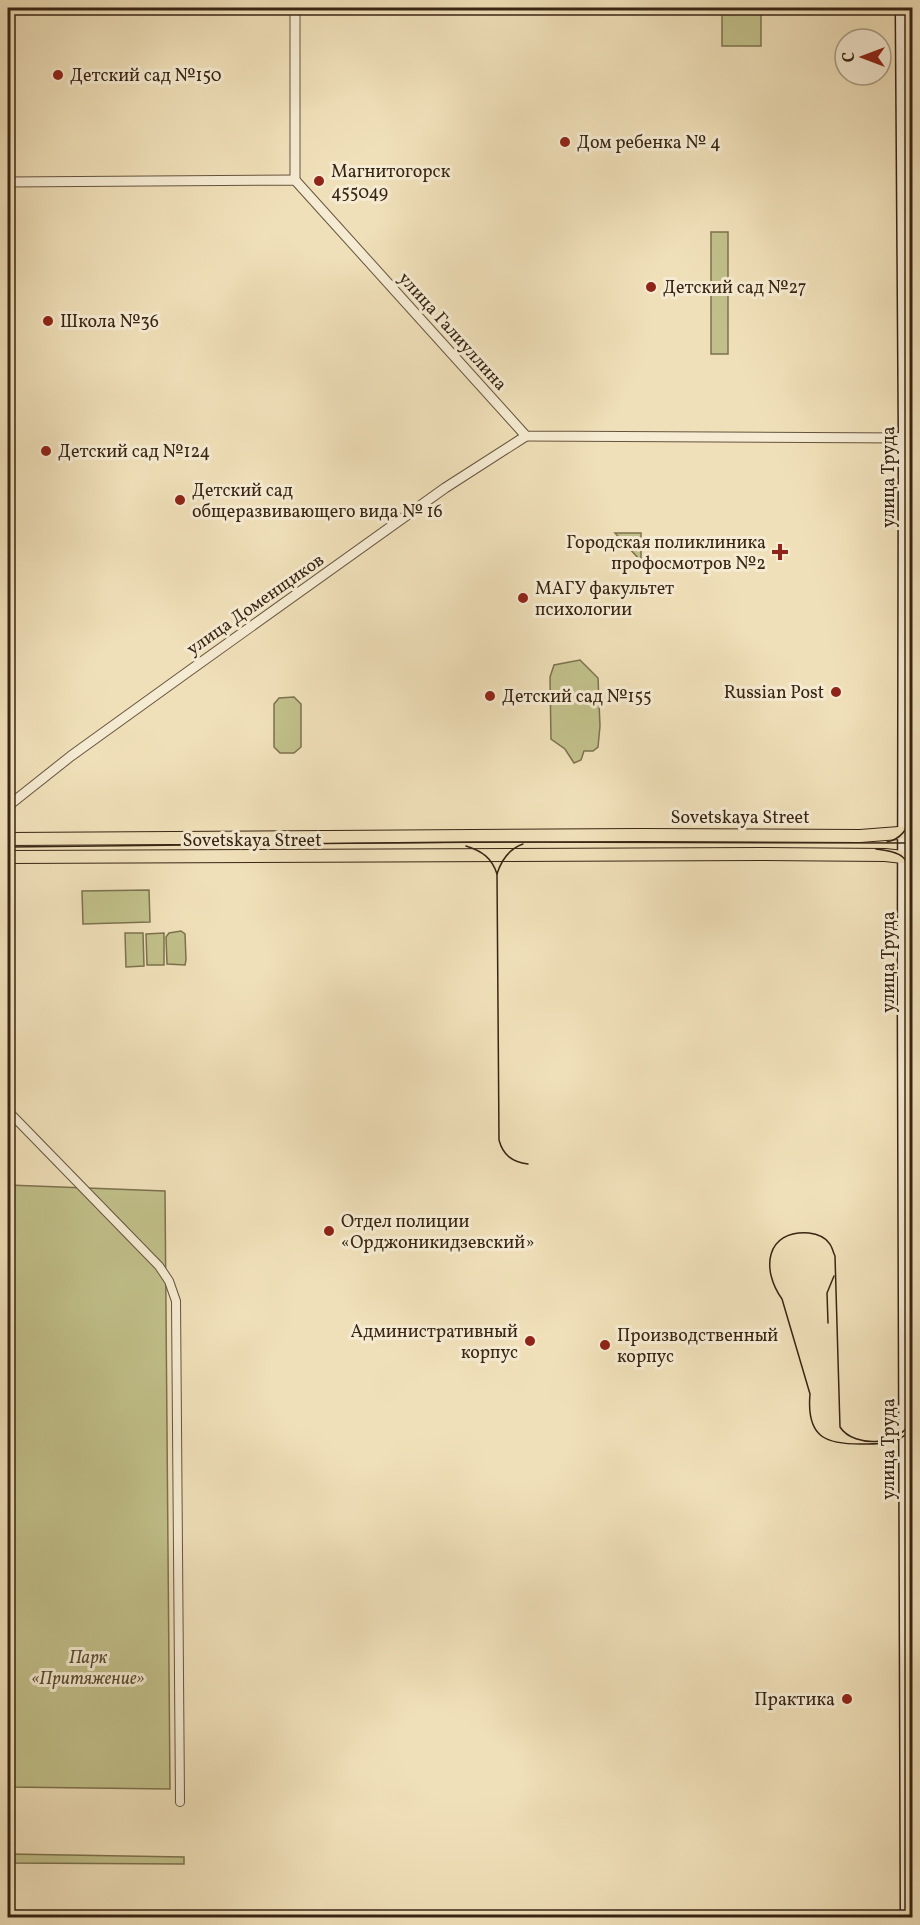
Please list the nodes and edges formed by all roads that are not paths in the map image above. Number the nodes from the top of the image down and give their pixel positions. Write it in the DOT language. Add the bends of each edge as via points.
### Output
graph roads {
  1 [pos="295,8"];
  2 [pos="901,8"];
  3 [pos="295,180"];
  4 [pos="8,182"];
  5 [pos="907,247"];
  6 [pos="526,436"];
  7 [pos="904,438"];
  8 [pos="8,806"];
  9 [pos="908,833"];
  10 [pos="496,838"];
  11 [pos="8,839"];
  12 [pos="497,856"];
  13 [pos="908,857"];
  14 [pos="8,858"];
  15 [pos="8,1111"];
  16 [pos="909,1605"];
  17 [pos="909,1632"];
  18 [pos="180,1802"];
  19 [pos="906,1917"];
  1 -- 3 [label="street"];
  2 -- 5 [label="main road, улица Труда"];
  3 -- 4 [label="street"];
  3 -- 6 [label="street, улица Галиуллина"];
  5 -- 7 [label="main road, улица Труда"];
  6 -- 7 [label="street"];
  6 -- 8 [label="street, улица Доменщиков" via="445,488 71,756"];
  7 -- 9 [label="main road, улица Труда"];
  9 -- 10 [label="main road, Sovetskaya Street"];
  9 -- 13 [label="main road, улица Труда"];
  10 -- 11 [label="main road, Sovetskaya Street"];
  10 -- 12 [label="main road"];
  12 -- 13 [label="main road, Sovetskaya Street"];
  12 -- 14 [label="main road, Sovetskaya Street"];
  13 -- 16 [label="main road, улица Труда" via="904,1437"];
  15 -- 18 [label="street" via="159,1266 176,1301"];
  16 -- 17 [label="main road, улица Труда"];
  17 -- 19 [label="main road, улица Труда"];
}
